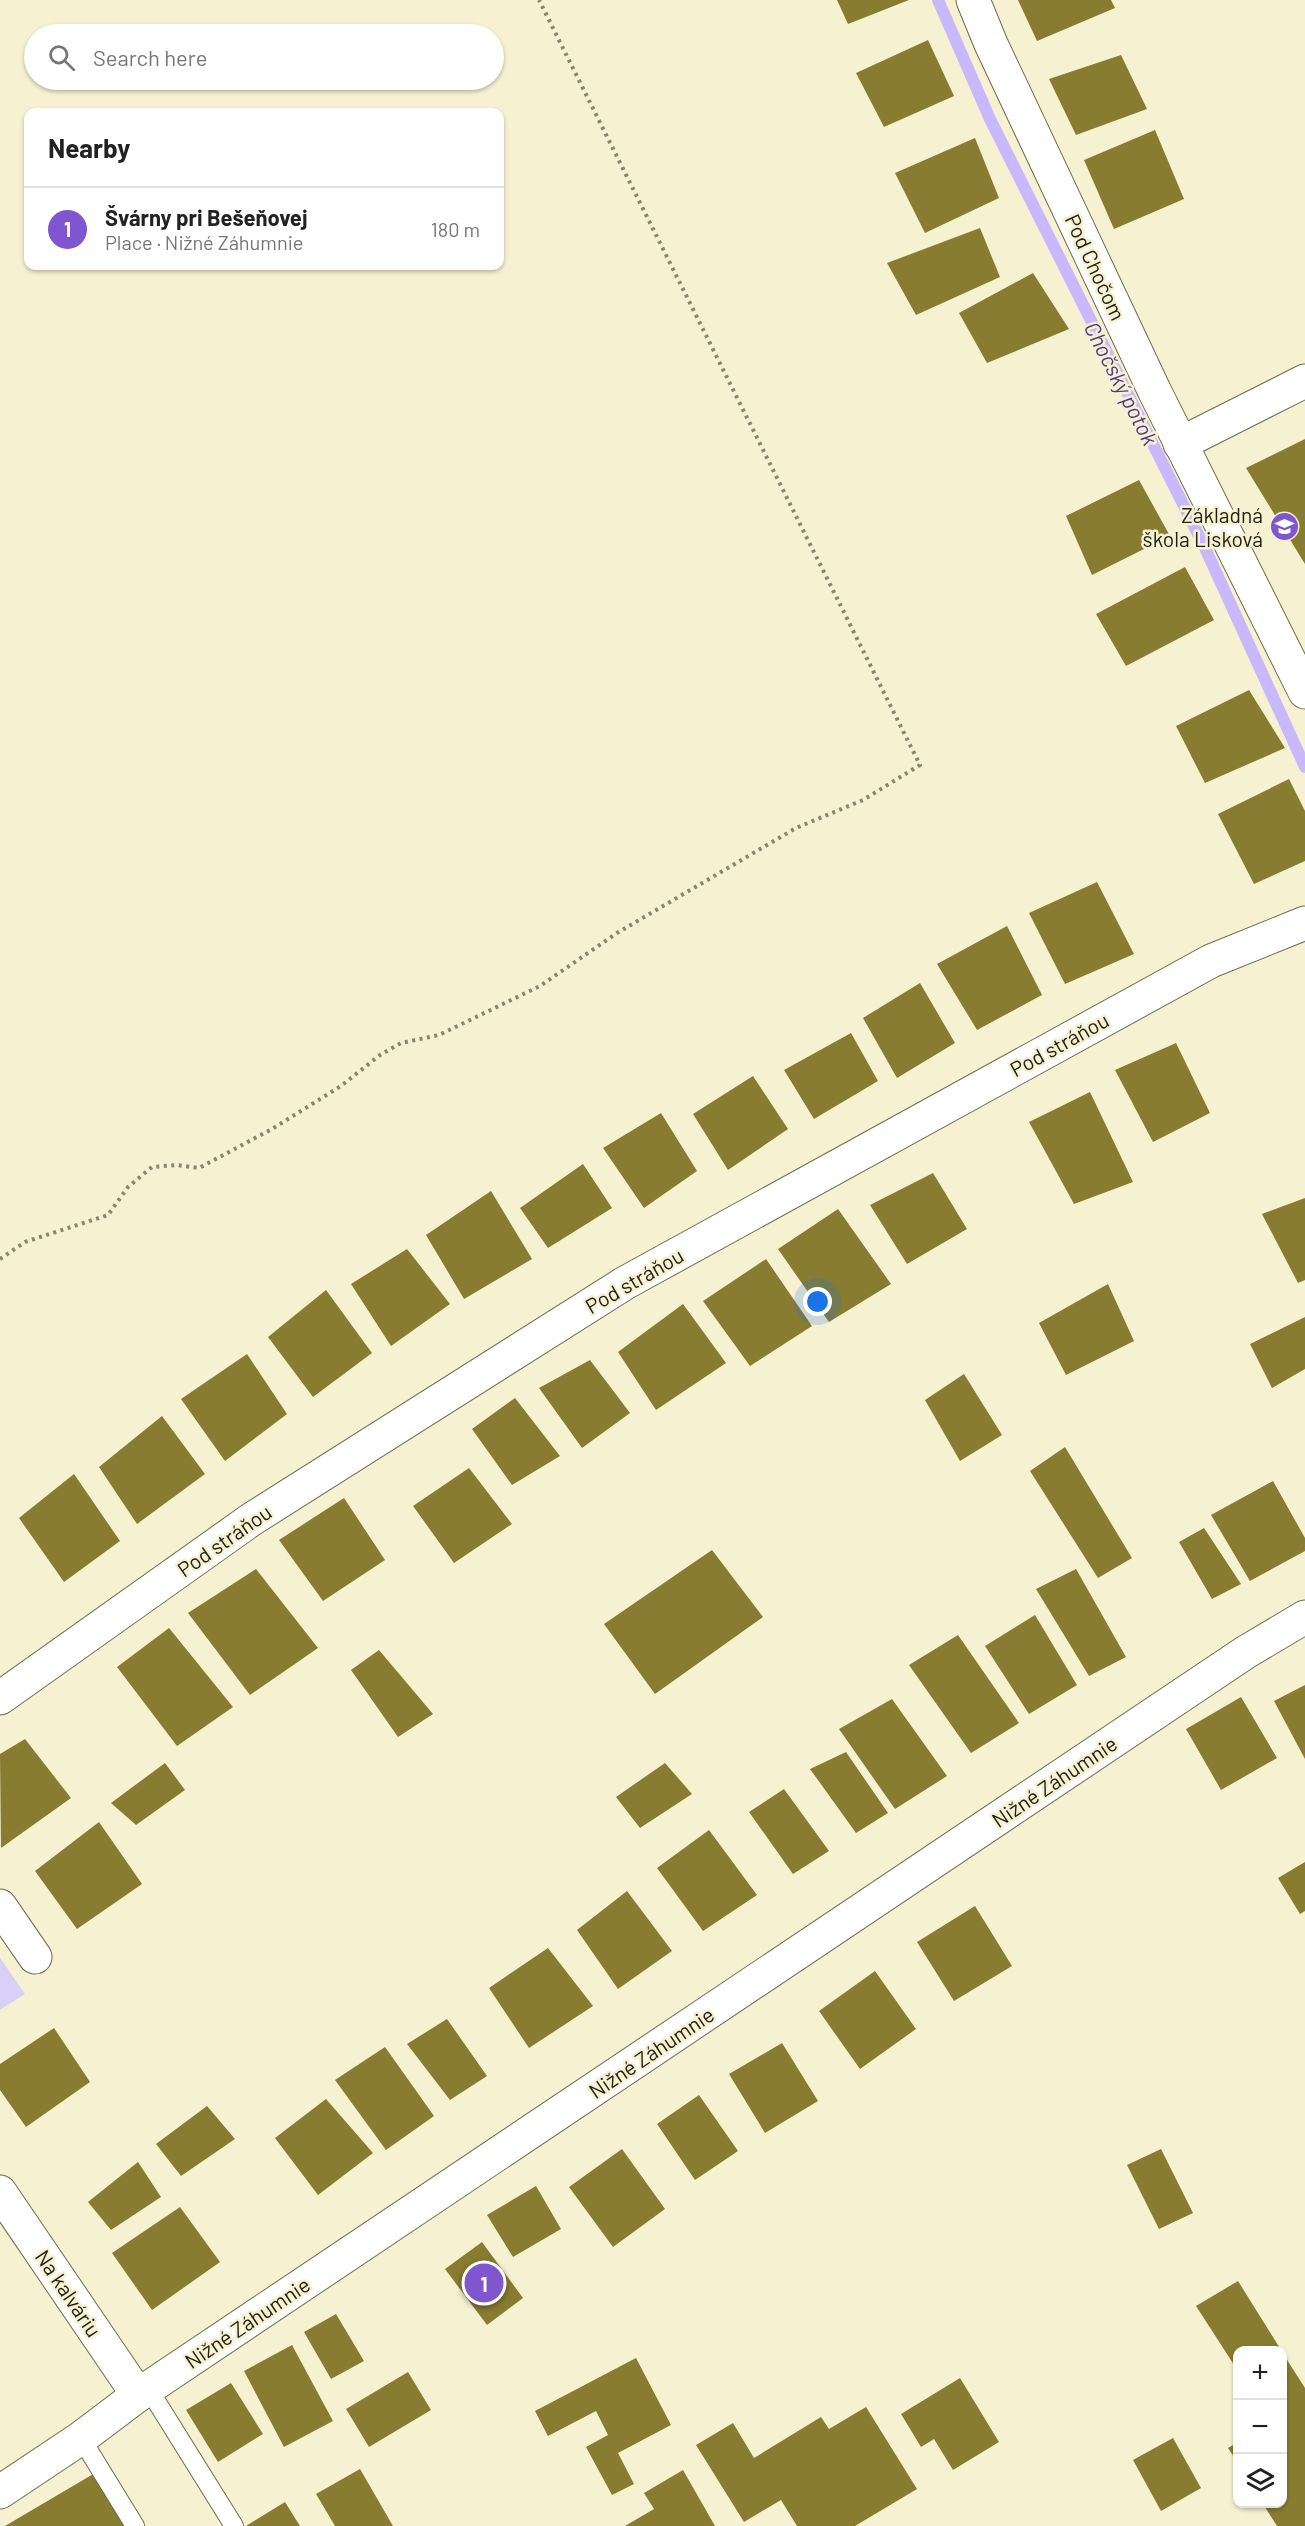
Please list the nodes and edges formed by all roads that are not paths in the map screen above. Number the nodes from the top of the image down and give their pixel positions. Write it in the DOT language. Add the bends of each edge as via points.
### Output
graph roads {
  1 [pos="973,0"];
  2 [pos="1305,381"];
  3 [pos="1180,444"];
  4 [pos="1305,692"];
  5 [pos="1305,923"];
  6 [pos="1305,1617"];
  7 [pos="0,1698"];
  8 [pos="0,1906"];
  9 [pos="35,1957"];
  10 [pos="0,2192"];
  11 [pos="143,2391"];
  12 [pos="81,2438"];
  13 [pos="0,2492"];
  14 [pos="135,2526"];
  15 [pos="234,2526"];
  1 -- 3 [label="street, Pod Chočom"];
  2 -- 3 [label="street"];
  3 -- 4 [label="street, Pod Chočom"];
  5 -- 7 [label="street, Pod stráňou" via="1211,960 625,1283 252,1519"];
  6 -- 11 [label="street, Nižné Záhumnie" via="1236,1659"];
  8 -- 9 [label="street"];
  10 -- 11 [label="street, Na kalváriu"];
  11 -- 12 [label="street, Nižné Záhumnie"];
  11 -- 15 [label="lane"];
  12 -- 13 [label="street, Nižné Záhumnie"];
  12 -- 14 [label="lane"];
}
